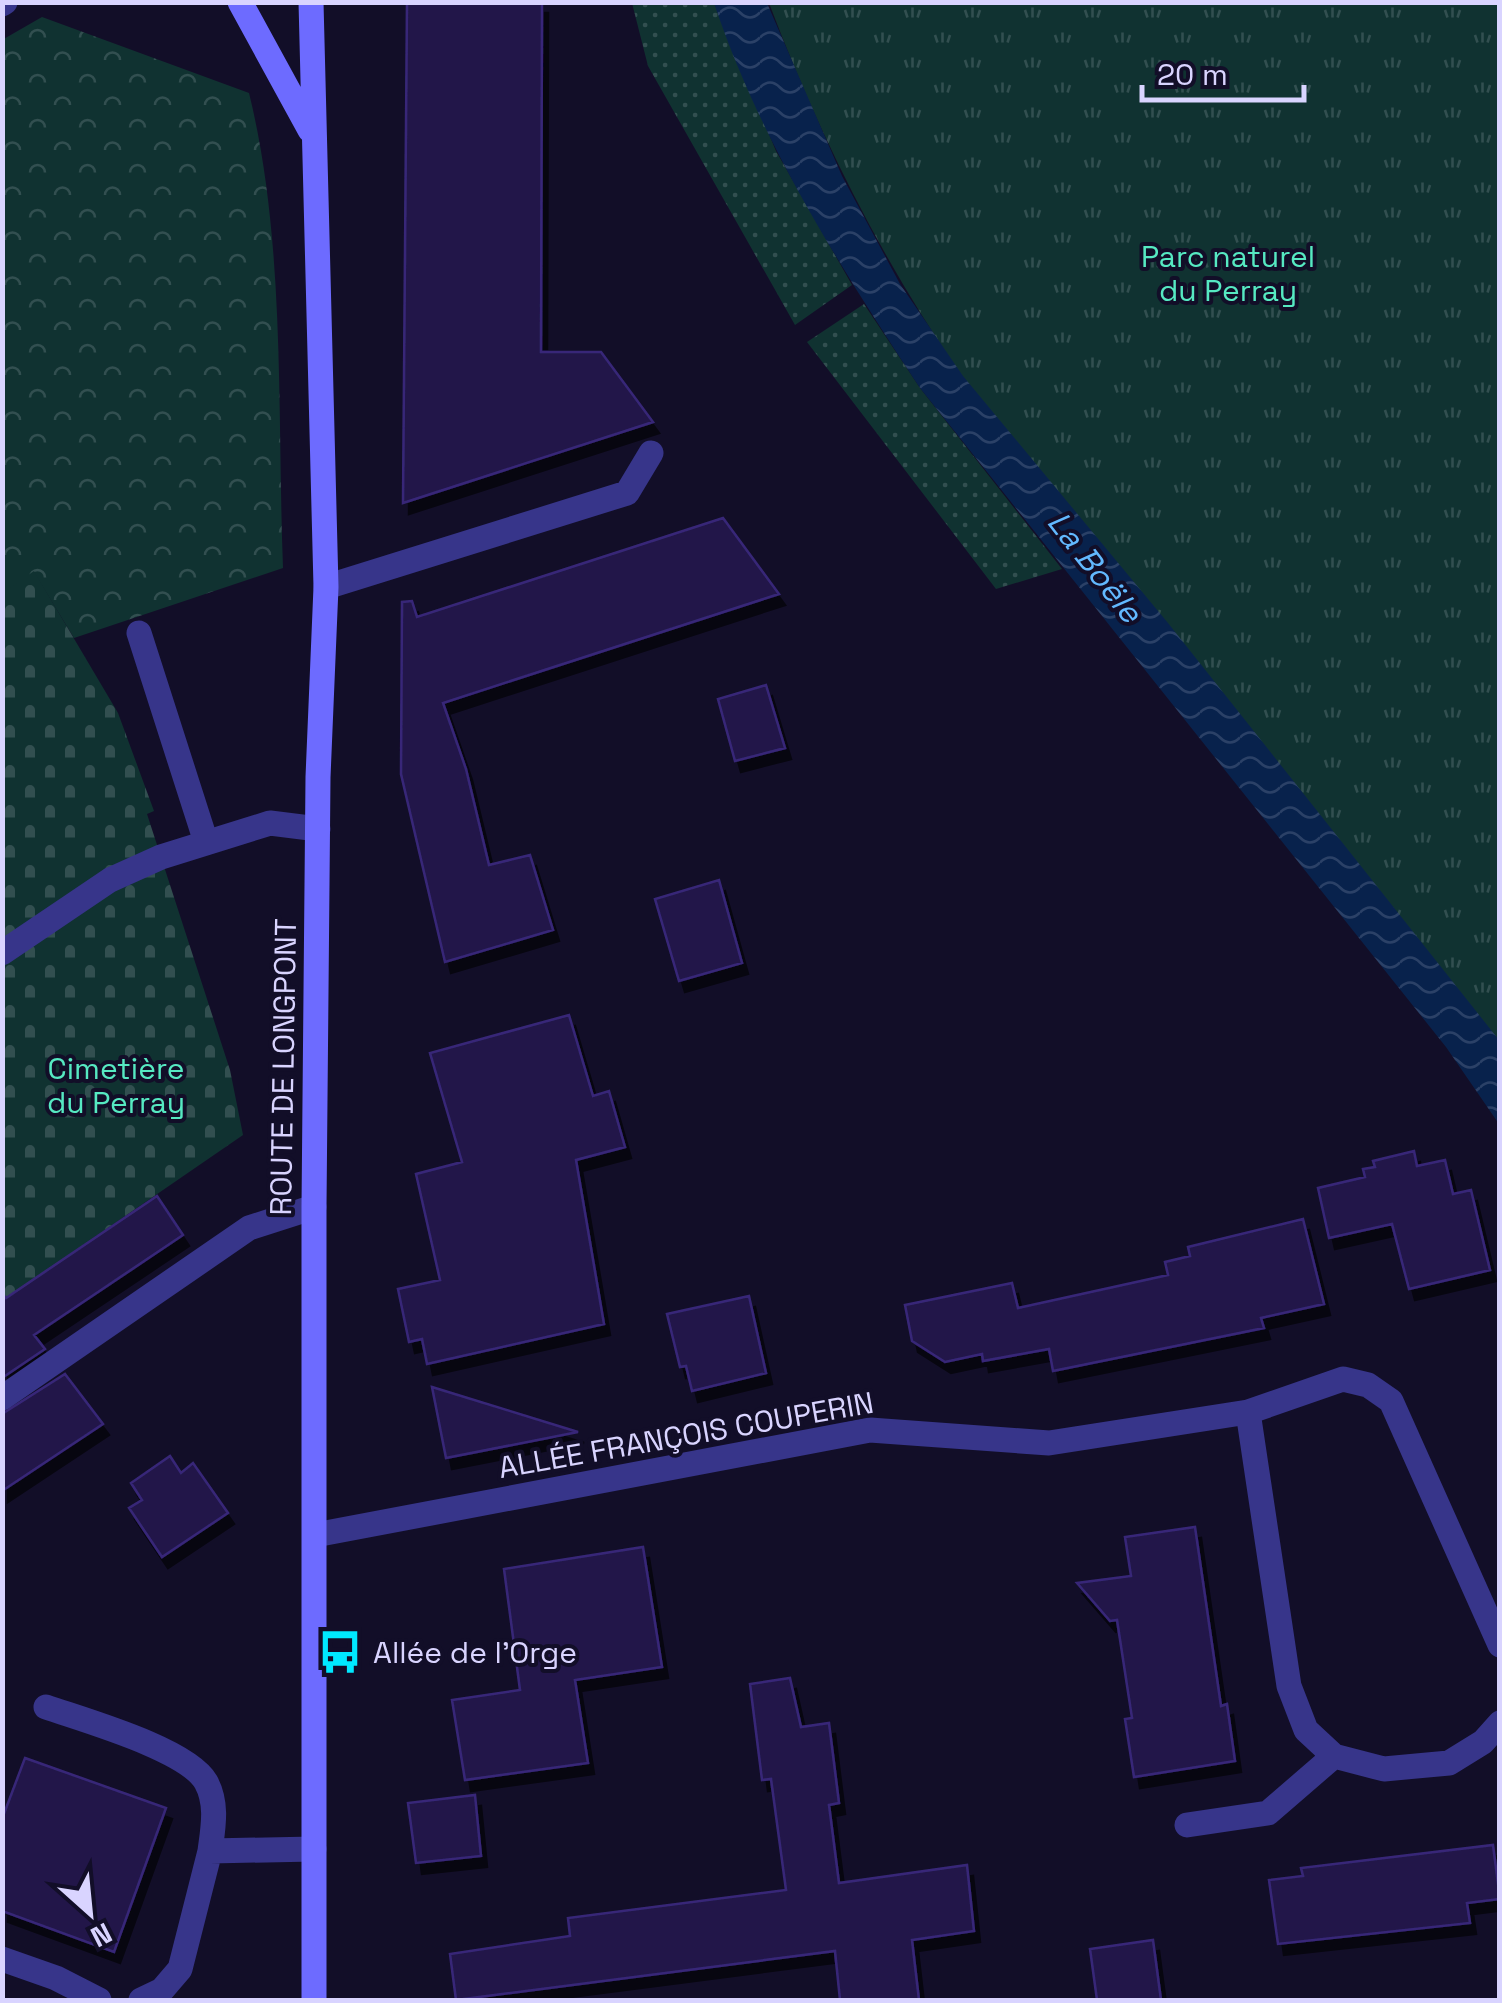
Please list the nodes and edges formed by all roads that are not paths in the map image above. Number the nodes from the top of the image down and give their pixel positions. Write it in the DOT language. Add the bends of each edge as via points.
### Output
graph roads {
  1 [pos="240,2"];
  2 [pos="311,2"];
  3 [pos="312,134"];
  4 [pos="652,453"];
  5 [pos="326,587"];
  6 [pos="139,633"];
  7 [pos="318,829"];
  8 [pos="206,842"];
  9 [pos="2,952"];
  10 [pos="314,1207"];
  11 [pos="2,1398"];
  12 [pos="1248,1412"];
  13 [pos="315,1535"];
  14 [pos="1500,1645"];
  15 [pos="46,1707"];
  16 [pos="1500,1723"];
  17 [pos="1334,1756"];
  18 [pos="1187,1825"];
  19 [pos="314,1849"];
  20 [pos="210,1851"];
  21 [pos="2,1959"];
  22 [pos="99,2000"];
  23 [pos="141,2000"];
  24 [pos="314,2000"];
  1 -- 3 [label="main road, ROUTE DE LONGPONT"];
  2 -- 3 [label="main road, ROUTE DE LONGPONT"];
  3 -- 5 [label="main road, ROUTE DE LONGPONT"];
  4 -- 5 [label="street" via="627,492"];
  5 -- 7 [label="main road, ROUTE DE LONGPONT"];
  6 -- 8 [label="street"];
  7 -- 8 [label="street" via="270,822"];
  7 -- 10 [label="main road, ROUTE DE LONGPONT"];
  8 -- 9 [label="street" via="110,880"];
  10 -- 11 [label="street" via="249,1228"];
  10 -- 13 [label="main road, ROUTE DE LONGPONT"];
  12 -- 13 [label="street, ALLÉE FRANÇOIS COUPERIN" via="1050,1444 870,1430"];
  12 -- 14 [label="street, ALLÉE FRANÇOIS COUPERIN" via="1344,1379 1368,1384 1391,1401"];
  12 -- 17 [label="street" via="1289,1686 1306,1730"];
  13 -- 19 [label="main road, ROUTE DE LONGPONT"];
  15 -- 20 [label="street" via="162,1748 206,1780 216,1815"];
  16 -- 17 [label="street" via="1484,1742 1449,1762 1384,1770"];
  17 -- 18 [label="street" via="1268,1813"];
  19 -- 20 [label="street"];
  19 -- 24 [label="main road, ROUTE DE LONGPONT"];
  20 -- 23 [label="street" via="180,1970"];
  21 -- 22 [label="street"];
}
